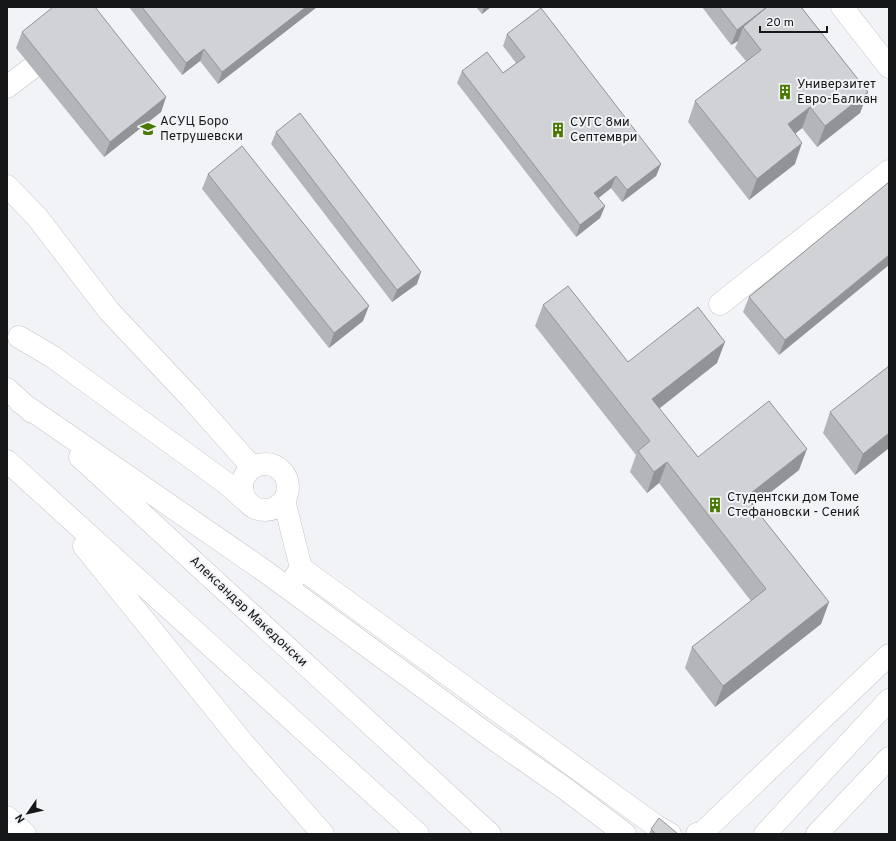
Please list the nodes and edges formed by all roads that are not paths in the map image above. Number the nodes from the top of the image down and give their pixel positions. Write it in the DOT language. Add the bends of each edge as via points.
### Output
graph roads {
  1 [pos="842,7"];
  2 [pos="889,67"];
  3 [pos="32,68"];
  4 [pos="7,87"];
  5 [pos="889,171"];
  6 [pos="7,186"];
  7 [pos="720,304"];
  8 [pos="19,337"];
  9 [pos="14,395"];
  10 [pos="7,461"];
  11 [pos="252,467"];
  12 [pos="37,490"];
  13 [pos="245,500"];
  14 [pos="284,500"];
  15 [pos="301,568"];
  16 [pos="288,587"];
  17 [pos="889,655"];
  18 [pos="889,700"];
  19 [pos="889,758"];
  20 [pos="7,817"];
  21 [pos="25,834"];
  22 [pos="323,834"];
  23 [pos="418,834"];
  24 [pos="490,834"];
  25 [pos="626,834"];
  26 [pos="670,834"];
  27 [pos="697,834"];
  28 [pos="765,834"];
  29 [pos="817,834"];
  1 -- 2 [label="street"];
  3 -- 4 [label="street"];
  5 -- 7 [label="street"];
  6 -- 11 [label="street" via="37,216 109,311"];
  8 -- 13 [label="street" via="53,357 226,483"];
  9 -- 16 [label="street"];
  9 -- 24 [label="street, Александар Македонски"];
  10 -- 12 [label="street"];
  11 -- 13 [label="street" via="243,476 241,484"];
  11 -- 14 [label="street" via="269,463 283,472 288,484"];
  12 -- 22 [label="street" via="243,743"];
  12 -- 23 [label="street"];
  13 -- 14 [label="street" via="259,510 278,506"];
  14 -- 15 [label="street"];
  15 -- 16 [label="street"];
  15 -- 26 [label="street"];
  16 -- 25 [label="street"];
  17 -- 27 [label="street" via="703,832"];
  18 -- 28 [label="street"];
  19 -- 29 [label="street"];
  20 -- 21 [label="street"];
}
